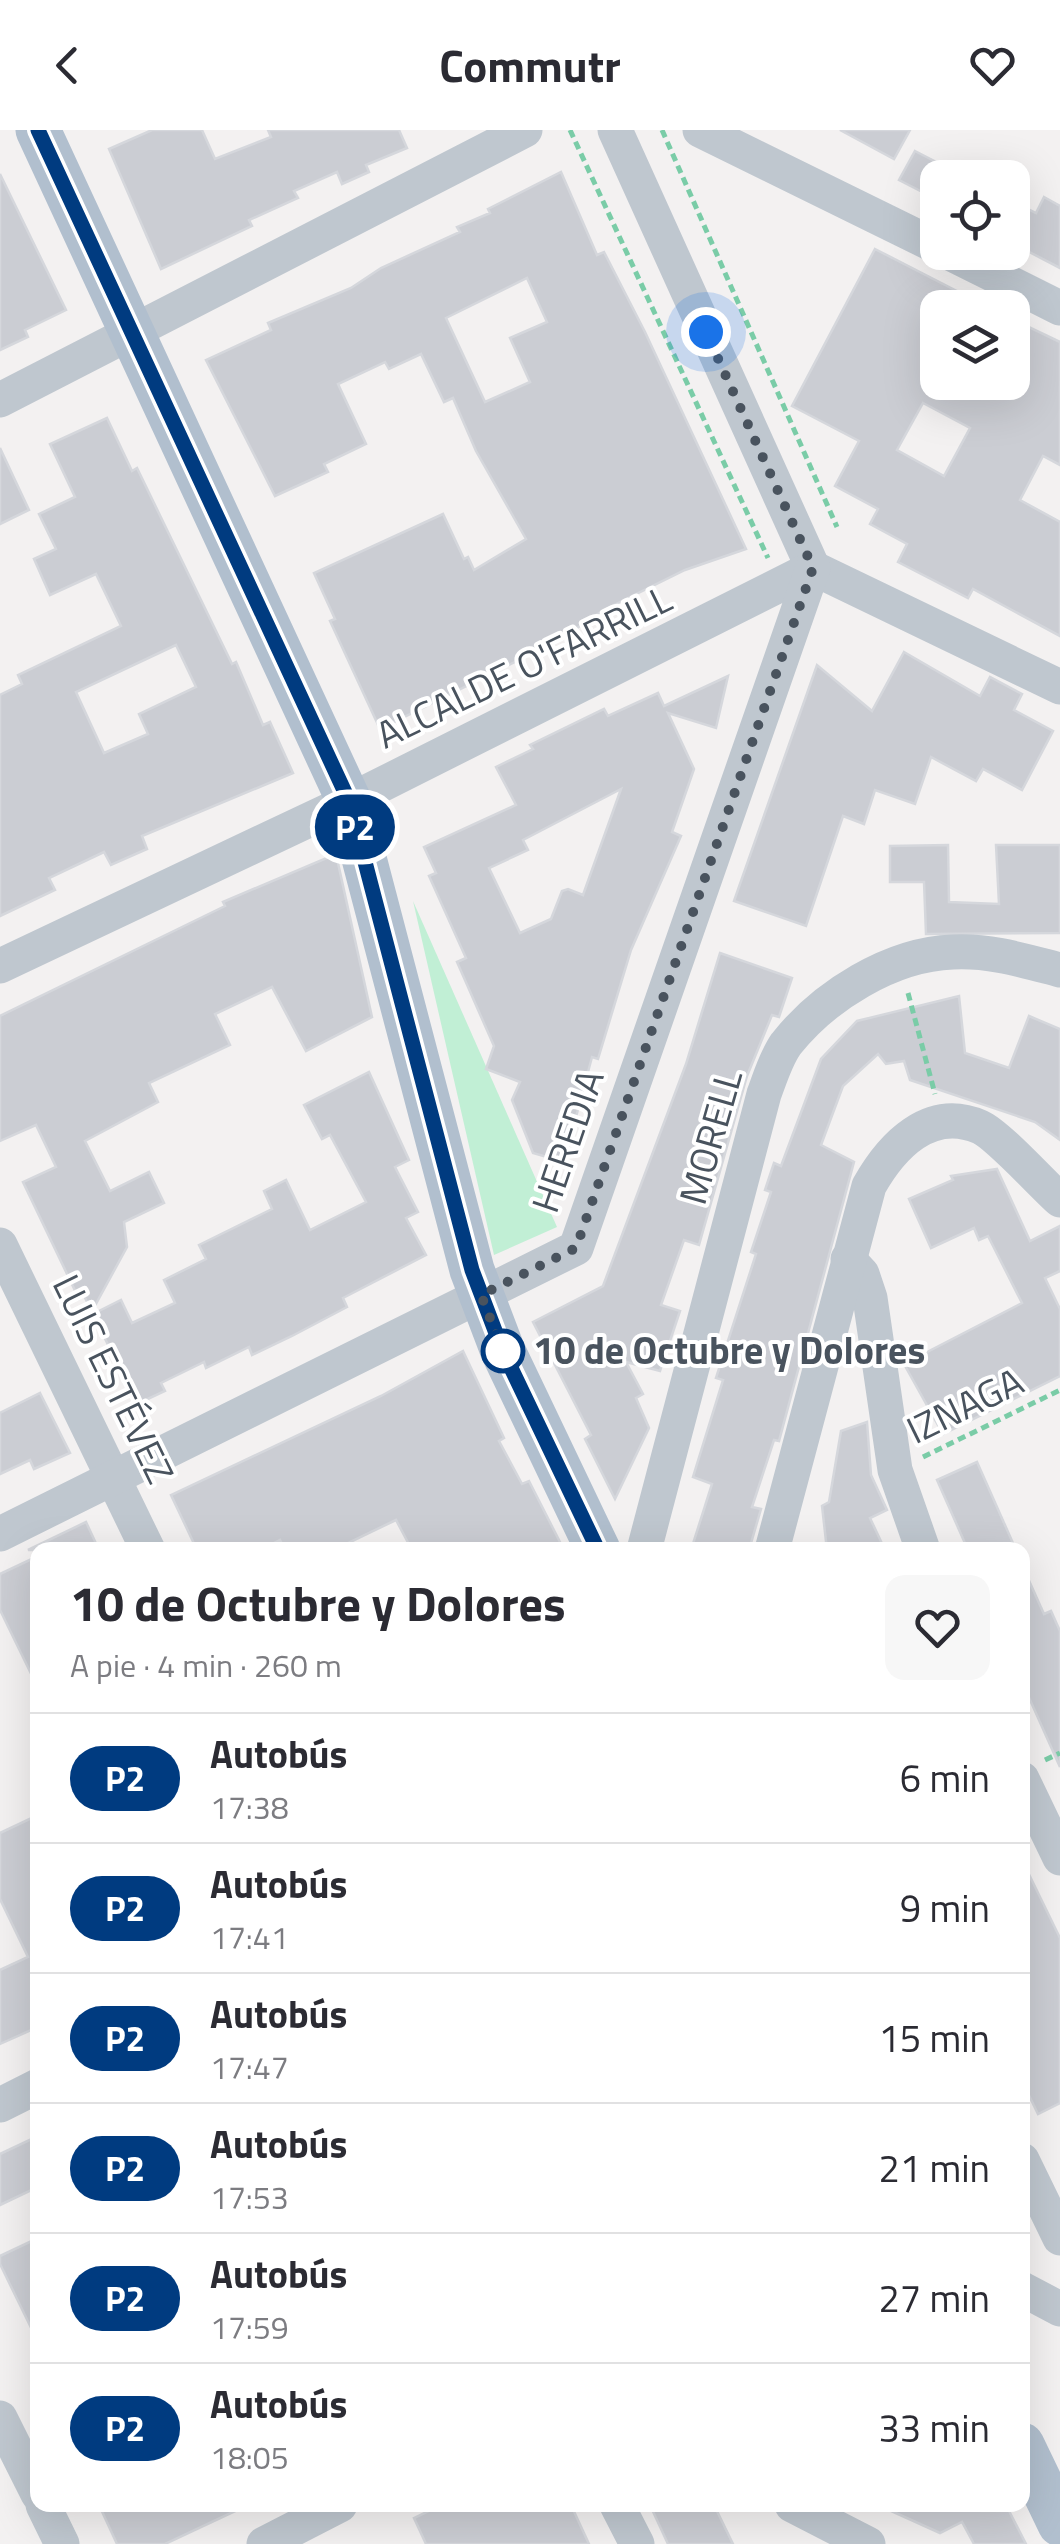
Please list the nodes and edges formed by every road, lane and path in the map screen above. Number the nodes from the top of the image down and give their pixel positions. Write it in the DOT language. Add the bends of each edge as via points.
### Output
graph roads {
  1 [pos="38,130"];
  2 [pos="525,130"];
  3 [pos="570,130"];
  4 [pos="615,130"];
  5 [pos="662,130"];
  6 [pos="700,130"];
  7 [pos="920,239"];
  8 [pos="984,270"];
  9 [pos="1060,308"];
  10 [pos="132,333"];
  11 [pos="0,400"];
  12 [pos="837,527"];
  13 [pos="813,568"];
  14 [pos="781,587"];
  15 [pos="1060,687"];
  16 [pos="349,801"];
  17 [pos="900,961"];
  18 [pos="0,966"];
  19 [pos="1060,970"];
  20 [pos="942,1120"];
  21 [pos="1060,1200"];
  22 [pos="0,1245"];
  23 [pos="848,1259"];
  24 [pos="481,1295"];
  25 [pos="1060,1390"];
  26 [pos="895,1470"];
  27 [pos="114,1476"];
  28 [pos="0,1534"];
  29 [pos="144,1542"];
  30 [pos="594,1542"];
  31 [pos="646,1542"];
  32 [pos="774,1542"];
  33 [pos="920,1542"];
  34 [pos="1030,1796"];
  35 [pos="1060,1858"];
  36 [pos="30,2090"];
  37 [pos="0,2105"];
  38 [pos="1030,2176"];
  39 [pos="1060,2238"];
  40 [pos="1030,2293"];
  41 [pos="1060,2309"];
  42 [pos="0,2418"];
  43 [pos="1030,2462"];
  44 [pos="30,2478"];
  45 [pos="46,2512"];
  46 [pos="326,2512"];
  47 [pos="620,2512"];
  48 [pos="806,2512"];
  49 [pos="1060,2524"];
  50 [pos="62,2544"];
  51 [pos="264,2544"];
  52 [pos="636,2544"];
  53 [pos="868,2544"];
  1 -- 10 [label="main road"];
  2 -- 10 [label="street"];
  3 -- 14 [label="path"];
  4 -- 13 [label="street"];
  5 -- 12 [label="path"];
  6 -- 7 [label="street"];
  8 -- 9 [label="street"];
  10 -- 11 [label="street"];
  10 -- 16 [label="main road"];
  13 -- 14 [label="street, ALCALDE O'FARRILL"];
  13 -- 15 [label="street"];
  13 -- 24 [label="street, HEREDIA" via="576,1248"];
  14 -- 16 [label="street, ALCALDE O'FARRILL"];
  16 -- 18 [label="street, ALCALDE O'FARRILL"];
  16 -- 24 [label="main road"];
  17 -- 19 [label="street, MORELL" via="951,952 1005,955"];
  17 -- 20 [label="path"];
  17 -- 31 [label="street, MORELL" via="825,1006 784,1046 764,1094"];
  20 -- 21 [label="street" via="981,1127"];
  20 -- 23 [label="street" via="914,1132 885,1157 868,1186"];
  22 -- 27 [label="street, LUIS ESTÉVEZ"];
  23 -- 26 [label="street" via="870,1298"];
  23 -- 32 [label="street"];
  24 -- 27 [label="street, HEREDIA"];
  24 -- 30 [label="main road"];
  25 -- 26 [label="path, IZNAGA"];
  26 -- 33 [label="street"];
  27 -- 28 [label="street, HEREDIA"];
  27 -- 29 [label="street, LUIS ESTÉVEZ"];
  34 -- 35 [label="street"];
  36 -- 37 [label="street"];
  38 -- 39 [label="street"];
  40 -- 41 [label="street"];
  42 -- 44 [label="street"];
  43 -- 49 [label="main road"];
  45 -- 50 [label="street"];
  46 -- 51 [label="street"];
  47 -- 52 [label="street"];
  48 -- 53 [label="street"];
}
